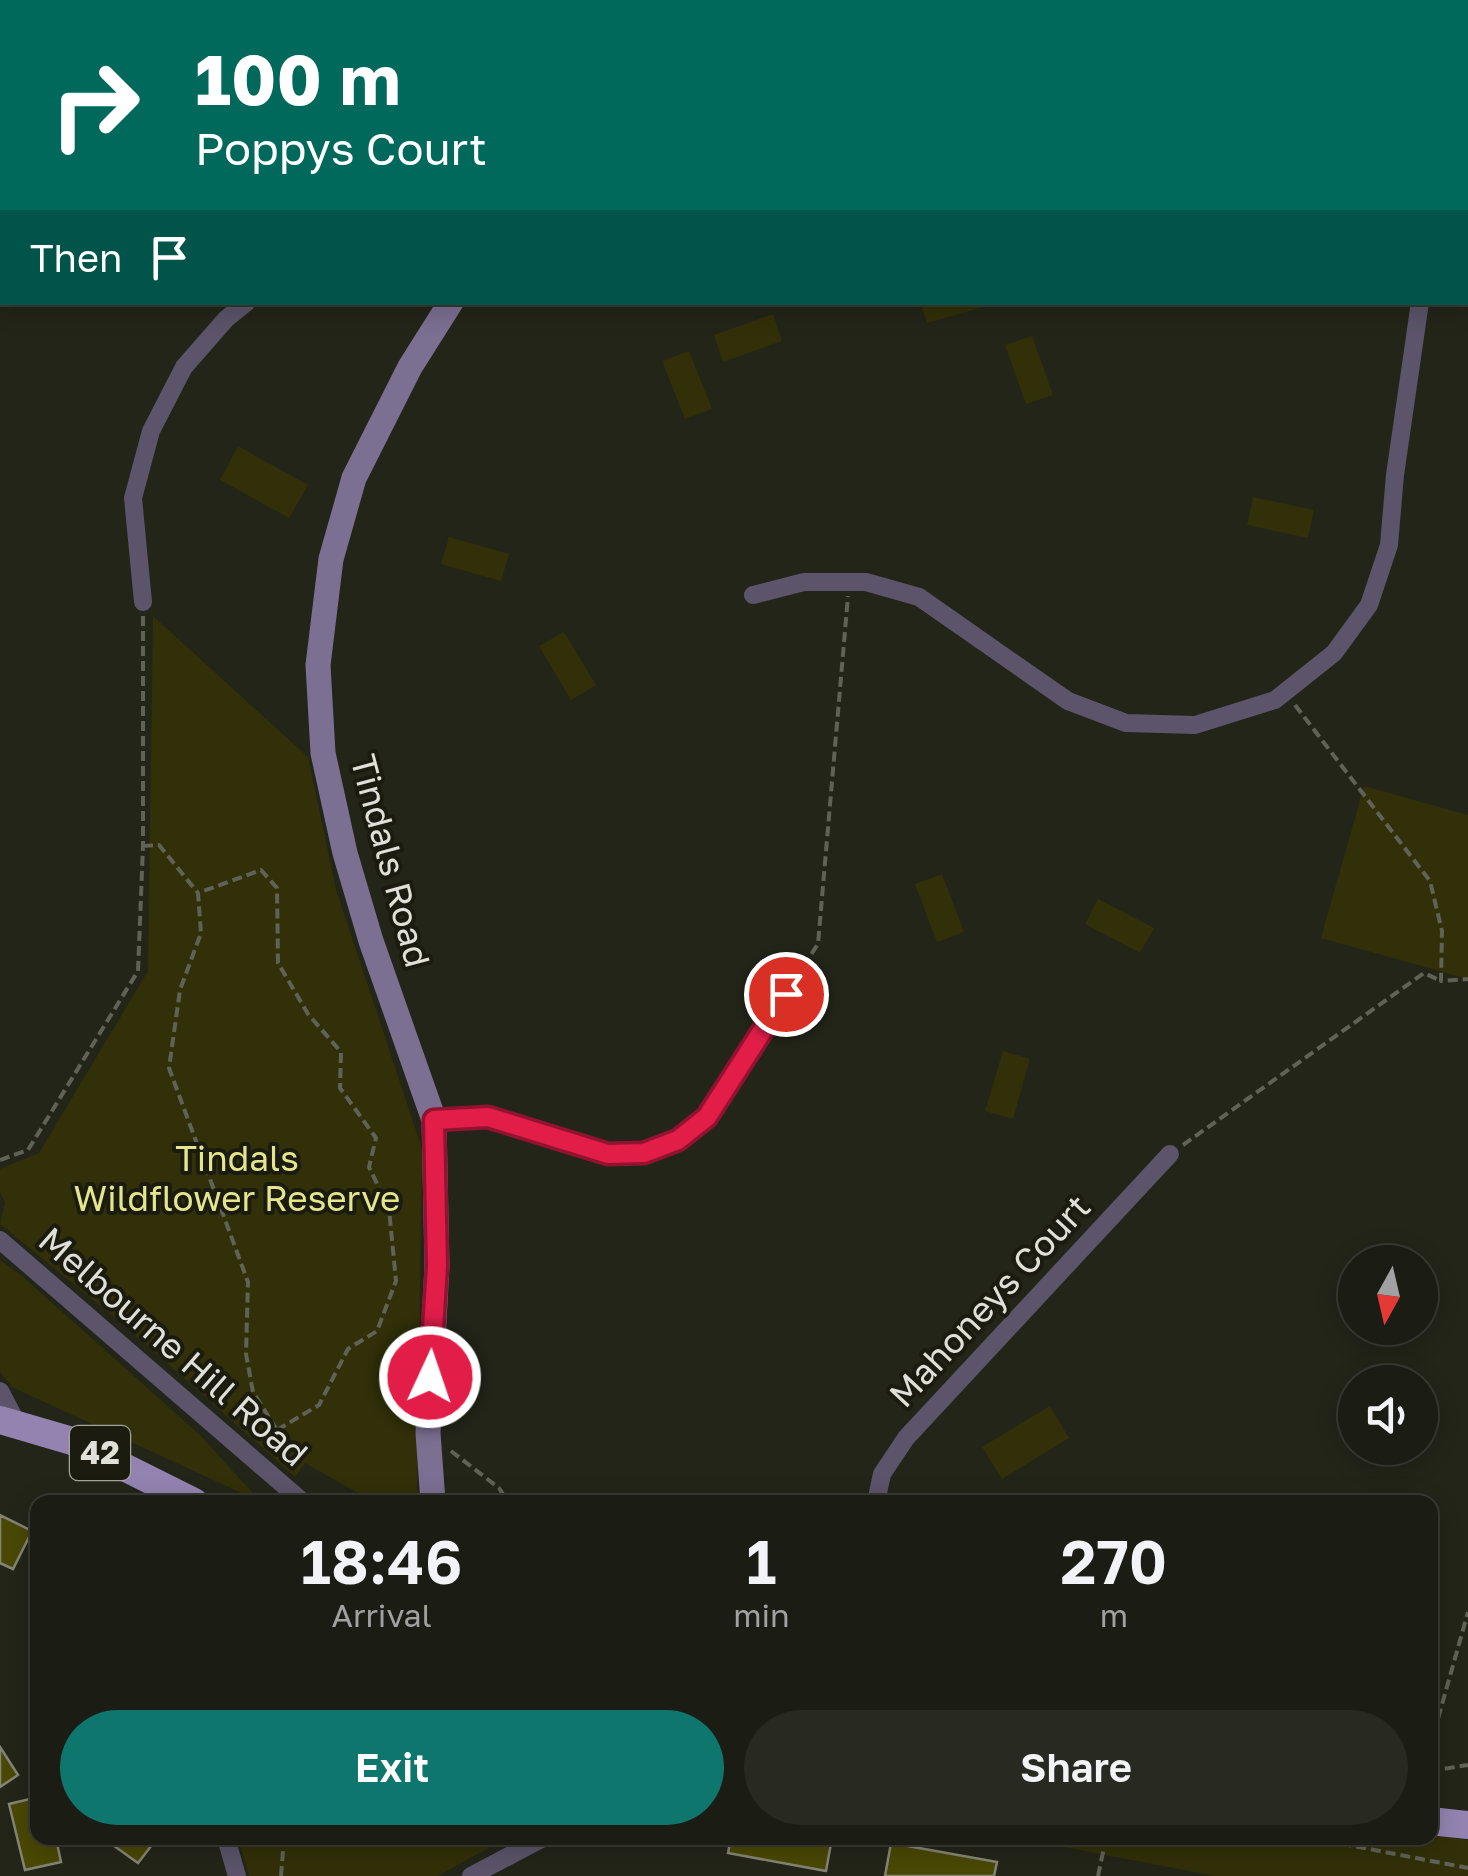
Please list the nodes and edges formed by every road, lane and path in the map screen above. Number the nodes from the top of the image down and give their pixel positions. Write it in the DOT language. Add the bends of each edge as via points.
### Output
graph roads {
  1 [pos="244,305"];
  2 [pos="448,305"];
  3 [pos="1420,305"];
  4 [pos="849,582"];
  5 [pos="754,595"];
  6 [pos="143,602"];
  7 [pos="1286,693"];
  8 [pos="143,846"];
  9 [pos="198,894"];
  10 [pos="1468,979"];
  11 [pos="1441,981"];
  12 [pos="786,994"];
  13 [pos="434,1120"];
  14 [pos="1170,1154"];
  15 [pos="0,1160"];
  16 [pos="0,1240"];
  17 [pos="0,1391"];
  18 [pos="8,1421"];
  19 [pos="277,1430"];
  20 [pos="428,1446"];
  21 [pos="180,1495"];
  22 [pos="294,1495"];
  23 [pos="297,1495"];
  24 [pos="425,1495"];
  25 [pos="432,1495"];
  26 [pos="504,1495"];
  27 [pos="878,1495"];
  28 [pos="1468,1612"];
  29 [pos="1438,1719"];
  30 [pos="1468,1765"];
  31 [pos="1438,1770"];
  32 [pos="1438,1822"];
  33 [pos="1468,1826"];
  34 [pos="228,1845"];
  35 [pos="283,1845"];
  36 [pos="530,1845"];
  37 [pos="1105,1845"];
  38 [pos="1348,1845"];
  39 [pos="1468,1868"];
  40 [pos="237,1876"];
  41 [pos="280,1876"];
  42 [pos="471,1876"];
  43 [pos="1098,1876"];
  1 -- 6 [label="street" via="184,368 151,431 133,498"];
  2 -- 13 [label="main road, Tindals Road" via="354,478 331,559 318,664 324,753 345,854"];
  3 -- 7 [label="street" via="1389,545 1369,605 1334,652"];
  4 -- 5 [label="street" via="804,582"];
  4 -- 7 [label="street" via="919,597 1068,702 1126,723 1195,725"];
  4 -- 12 [label="path" via="818,944"];
  6 -- 8 [label="path"];
  7 -- 11 [label="path" via="1430,881 1442,932"];
  8 -- 9 [label="path" via="159,845"];
  8 -- 15 [label="path" via="138,970 28,1150"];
  9 -- 19 [label="path" via="200,933 180,990 169,1068 248,1282 246,1354 254,1392"];
  9 -- 19 [label="path" via="261,870 278,888 278,963 341,1052 340,1088 376,1138 369,1167 389,1209 396,1281 377,1331 348,1349 318,1405"];
  10 -- 11 [label="path"];
  11 -- 14 [label="path" via="1424,973"];
  12 -- 13 [label="street" via="707,1117 661,1147 608,1154 488,1117"];
  13 -- 20 [label="main road, Tindals Road" via="437,1266"];
  14 -- 27 [label="street, Mahoneys Court" via="906,1438 882,1474"];
  16 -- 22 [label="street, Melbourne Hill Road"];
  17 -- 18 [label="street"];
  18 -- 21 [label="main road, 42" via="97,1452"];
  19 -- 23 [label="path"];
  20 -- 24 [label="main road, Tindals Road"];
  20 -- 25 [label="main road, Tindals Road"];
  20 -- 26 [label="path"];
  28 -- 29 [label="path"];
  30 -- 31 [label="path"];
  32 -- 33 [label="main road"];
  34 -- 40 [label="street"];
  35 -- 41 [label="path"];
  36 -- 42 [label="street"];
  37 -- 43 [label="path"];
  38 -- 39 [label="path"];
}
